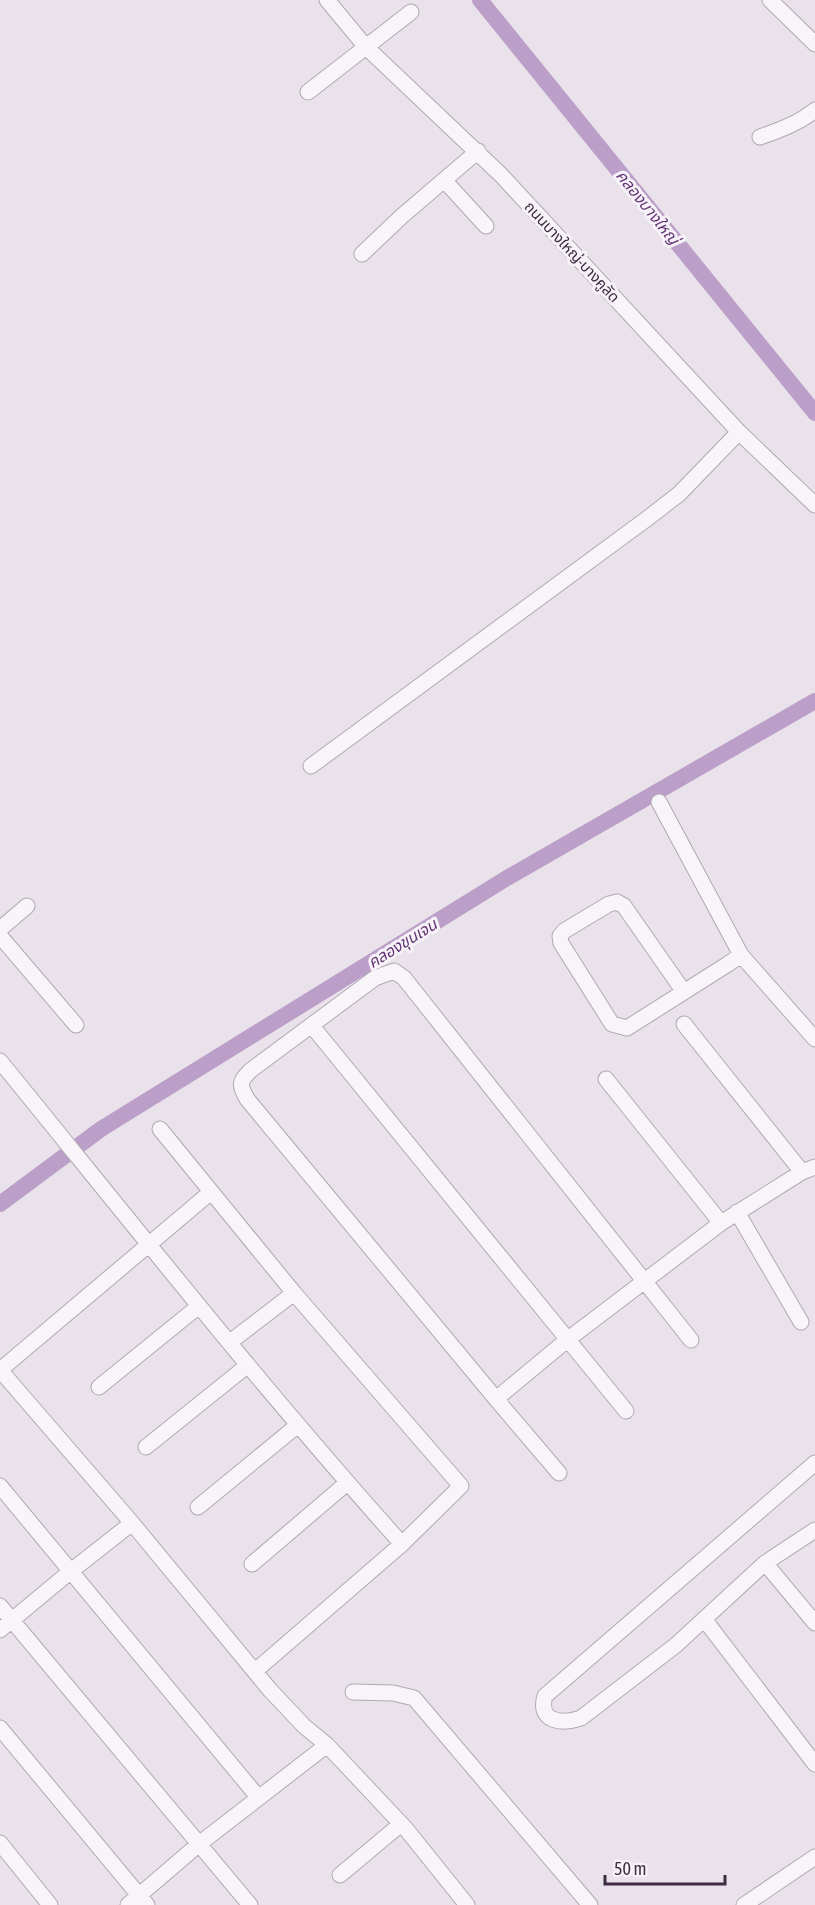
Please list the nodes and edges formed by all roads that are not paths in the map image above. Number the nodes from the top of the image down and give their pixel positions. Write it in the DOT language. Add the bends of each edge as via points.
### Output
graph roads {
  1 [pos="327,0"];
  2 [pos="770,0"];
  3 [pos="411,12"];
  4 [pos="815,44"];
  5 [pos="366,47"];
  6 [pos="308,92"];
  7 [pos="815,110"];
  8 [pos="760,137"];
  9 [pos="478,151"];
  10 [pos="444,180"];
  11 [pos="486,226"];
  12 [pos="362,254"];
  13 [pos="739,432"];
  14 [pos="815,505"];
  15 [pos="311,766"];
  16 [pos="659,802"];
  17 [pos="27,906"];
  18 [pos="0,929"];
  19 [pos="0,936"];
  20 [pos="741,955"];
  21 [pos="684,992"];
  22 [pos="684,1024"];
  23 [pos="76,1025"];
  24 [pos="312,1026"];
  25 [pos="815,1040"];
  26 [pos="0,1061"];
  27 [pos="606,1079"];
  28 [pos="160,1129"];
  29 [pos="809,1169"];
  30 [pos="211,1192"];
  31 [pos="737,1212"];
  32 [pos="721,1223"];
  33 [pos="148,1244"];
  34 [pos="644,1280"];
  35 [pos="294,1293"];
  36 [pos="199,1306"];
  37 [pos="801,1322"];
  38 [pos="567,1340"];
  39 [pos="691,1341"];
  40 [pos="230,1342"];
  41 [pos="248,1365"];
  42 [pos="0,1370"];
  43 [pos="99,1387"];
  44 [pos="496,1399"];
  45 [pos="626,1411"];
  46 [pos="298,1425"];
  47 [pos="146,1448"];
  48 [pos="815,1463"];
  49 [pos="559,1473"];
  50 [pos="346,1483"];
  51 [pos="0,1486"];
  52 [pos="198,1507"];
  53 [pos="132,1523"];
  54 [pos="815,1530"];
  55 [pos="402,1544"];
  56 [pos="765,1563"];
  57 [pos="252,1564"];
  58 [pos="71,1571"];
  59 [pos="0,1606"];
  60 [pos="704,1619"];
  61 [pos="815,1623"];
  62 [pos="6,1625"];
  63 [pos="255,1671"];
  64 [pos="353,1692"];
  65 [pos="0,1728"];
  66 [pos="327,1745"];
  67 [pos="815,1764"];
  68 [pos="258,1797"];
  69 [pos="401,1824"];
  70 [pos="0,1843"];
  71 [pos="199,1844"];
  72 [pos="815,1857"];
  73 [pos="340,1875"];
  74 [pos="138,1902"];
  75 [pos="50,1905"];
  76 [pos="250,1905"];
  77 [pos="467,1905"];
  78 [pos="590,1905"];
  79 [pos="744,1905"];
  1 -- 5 [label="street, ถนนบางใหญ่-บางคูลัด"];
  2 -- 4 [label="street"];
  3 -- 5 [label="street"];
  5 -- 6 [label="street"];
  5 -- 9 [label="street, ถนนบางใหญ่-บางคูลัด"];
  7 -- 8 [label="street"];
  9 -- 10 [label="street"];
  9 -- 13 [label="street, ถนนบางใหญ่-บางคูลัด"];
  10 -- 11 [label="street"];
  10 -- 12 [label="street"];
  13 -- 14 [label="street, ถนนบางใหญ่-บางคูลัด"];
  13 -- 15 [label="street" via="679,494"];
  16 -- 20 [label="street"];
  17 -- 18 [label="street"];
  19 -- 23 [label="street"];
  20 -- 21 [label="street"];
  20 -- 25 [label="street"];
  21 -- 21 [label="street" via="624,906 616,902 560,936 612,1024 627,1028"];
  22 -- 29 [label="street"];
  24 -- 34 [label="street" via="375,978 394,971 404,978"];
  24 -- 38 [label="street"];
  24 -- 44 [label="street" via="242,1079 247,1099"];
  26 -- 33 [label="street"];
  27 -- 32 [label="street"];
  28 -- 30 [label="street"];
  29 -- 31 [label="street"];
  30 -- 33 [label="street"];
  30 -- 35 [label="street"];
  31 -- 32 [label="street"];
  31 -- 37 [label="street"];
  32 -- 34 [label="street"];
  33 -- 36 [label="street"];
  33 -- 42 [label="street"];
  34 -- 38 [label="street"];
  34 -- 39 [label="street"];
  35 -- 40 [label="street"];
  35 -- 55 [label="street" via="461,1486"];
  36 -- 40 [label="street"];
  36 -- 43 [label="street"];
  38 -- 44 [label="street"];
  38 -- 45 [label="street"];
  40 -- 41 [label="street"];
  41 -- 46 [label="street"];
  41 -- 47 [label="street"];
  42 -- 53 [label="street"];
  44 -- 49 [label="street"];
  46 -- 50 [label="street"];
  46 -- 52 [label="street"];
  48 -- 60 [label="street" via="545,1696 542,1704 546,1715 556,1722 581,1718"];
  50 -- 55 [label="street"];
  50 -- 57 [label="street"];
  51 -- 58 [label="street"];
  53 -- 58 [label="street"];
  53 -- 63 [label="street"];
  54 -- 56 [label="street"];
  55 -- 63 [label="street"];
  56 -- 60 [label="street"];
  56 -- 61 [label="street"];
  58 -- 62 [label="street"];
  58 -- 68 [label="street"];
  59 -- 62 [label="street"];
  60 -- 67 [label="street"];
  62 -- 71 [label="street"];
  63 -- 66 [label="street" via="304,1726"];
  64 -- 78 [label="street" via="414,1698"];
  65 -- 74 [label="street"];
  66 -- 68 [label="street"];
  66 -- 69 [label="street"];
  68 -- 71 [label="street"];
  69 -- 73 [label="street"];
  69 -- 77 [label="street"];
  70 -- 75 [label="street"];
  71 -- 74 [label="street"];
  71 -- 76 [label="street"];
  72 -- 79 [label="street"];
}
